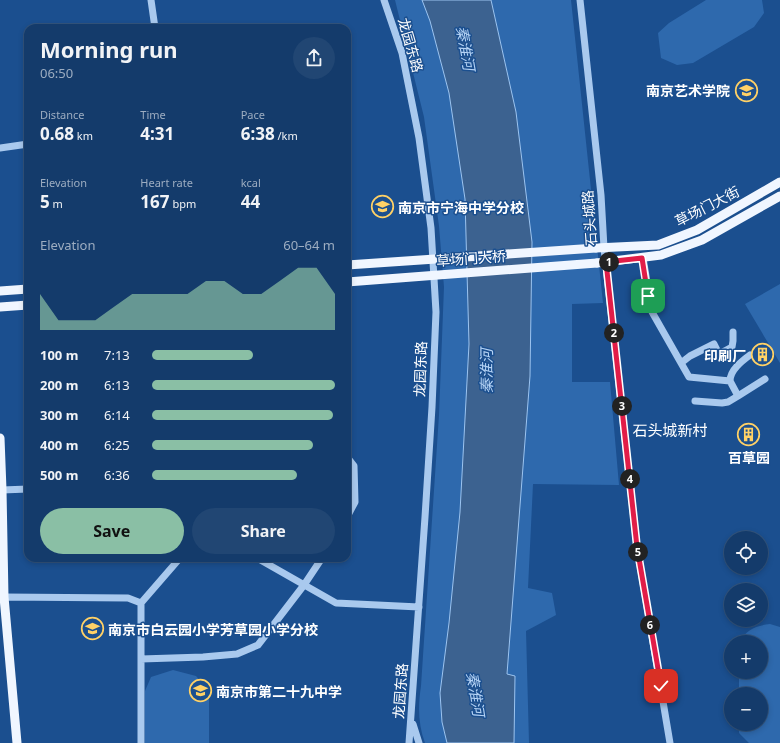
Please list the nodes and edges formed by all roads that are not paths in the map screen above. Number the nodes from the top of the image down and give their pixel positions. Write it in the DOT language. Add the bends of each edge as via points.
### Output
graph roads {
  1 [pos="152,0"];
  2 [pos="384,0"];
  3 [pos="580,0"];
  4 [pos="155,24"];
  5 [pos="24,145"];
  6 [pos="0,148"];
  7 [pos="780,182"];
  8 [pos="780,196"];
  9 [pos="600,248"];
  10 [pos="642,258"];
  11 [pos="601,262"];
  12 [pos="351,265"];
  13 [pos="351,282"];
  14 [pos="24,289"];
  15 [pos="0,291"];
  16 [pos="24,305"];
  17 [pos="0,307"];
  18 [pos="732,332"];
  19 [pos="750,355"];
  20 [pos="681,363"];
  21 [pos="765,379"];
  22 [pos="730,381"];
  23 [pos="738,396"];
  24 [pos="695,401"];
  25 [pos="0,438"];
  26 [pos="351,462"];
  27 [pos="24,489"];
  28 [pos="2,490"];
  29 [pos="351,510"];
  30 [pos="177,562"];
  31 [pos="264,562"];
  32 [pos="319,562"];
  33 [pos="304,586"];
  34 [pos="2,598"];
  35 [pos="141,603"];
  36 [pos="419,607"];
  37 [pos="141,659"];
  38 [pos="411,719"];
  39 [pos="17,743"];
  40 [pos="141,743"];
  41 [pos="409,743"];
  42 [pos="419,743"];
  43 [pos="670,743"];
  1 -- 4 [label="street"];
  2 -- 36 [label="street, 龙园东路" via="404,61 419,138 431,228 436,312"];
  3 -- 9 [label="street, 石头城路" via="601,195"];
  5 -- 6 [label="street"];
  7 -- 9 [label="main road, 草场门大街" via="697,230 658,245"];
  8 -- 10 [label="main road, 草场门大街" via="702,240 661,255"];
  9 -- 11 [label="street, 石头城路"];
  9 -- 12 [label="main road, 草场门大桥, bridge"];
  10 -- 11 [label="main road, 草场门大街"];
  10 -- 20 [label="street" via="652,312"];
  11 -- 13 [label="main road, 草场门大桥, bridge"];
  11 -- 43 [label="street, 石头城路" via="637,547"];
  14 -- 15 [label="main road"];
  16 -- 17 [label="main road"];
  18 -- 20 [label="street" via="732,347 719,354 714,344"];
  19 -- 22 [label="street" via="733,372"];
  20 -- 22 [label="street" via="689,377"];
  21 -- 23 [label="street"];
  22 -- 23 [label="street"];
  23 -- 24 [label="street" via="722,403"];
  25 -- 28 [label="main road"];
  26 -- 29 [label="street" via="354,466 355,502"];
  27 -- 28 [label="street"];
  28 -- 34 [label="main road"];
  30 -- 35 [label="street"];
  31 -- 33 [label="street"];
  32 -- 33 [label="street"];
  33 -- 36 [label="street" via="336,602"];
  33 -- 37 [label="street" via="258,645 237,654"];
  34 -- 35 [label="street" via="128,598"];
  34 -- 39 [label="main road"];
  35 -- 37 [label="street"];
  36 -- 38 [label="street, 龙园东路"];
  37 -- 40 [label="street"];
  38 -- 41 [label="street, 龙园东路"];
  38 -- 42 [label="street"];
}
